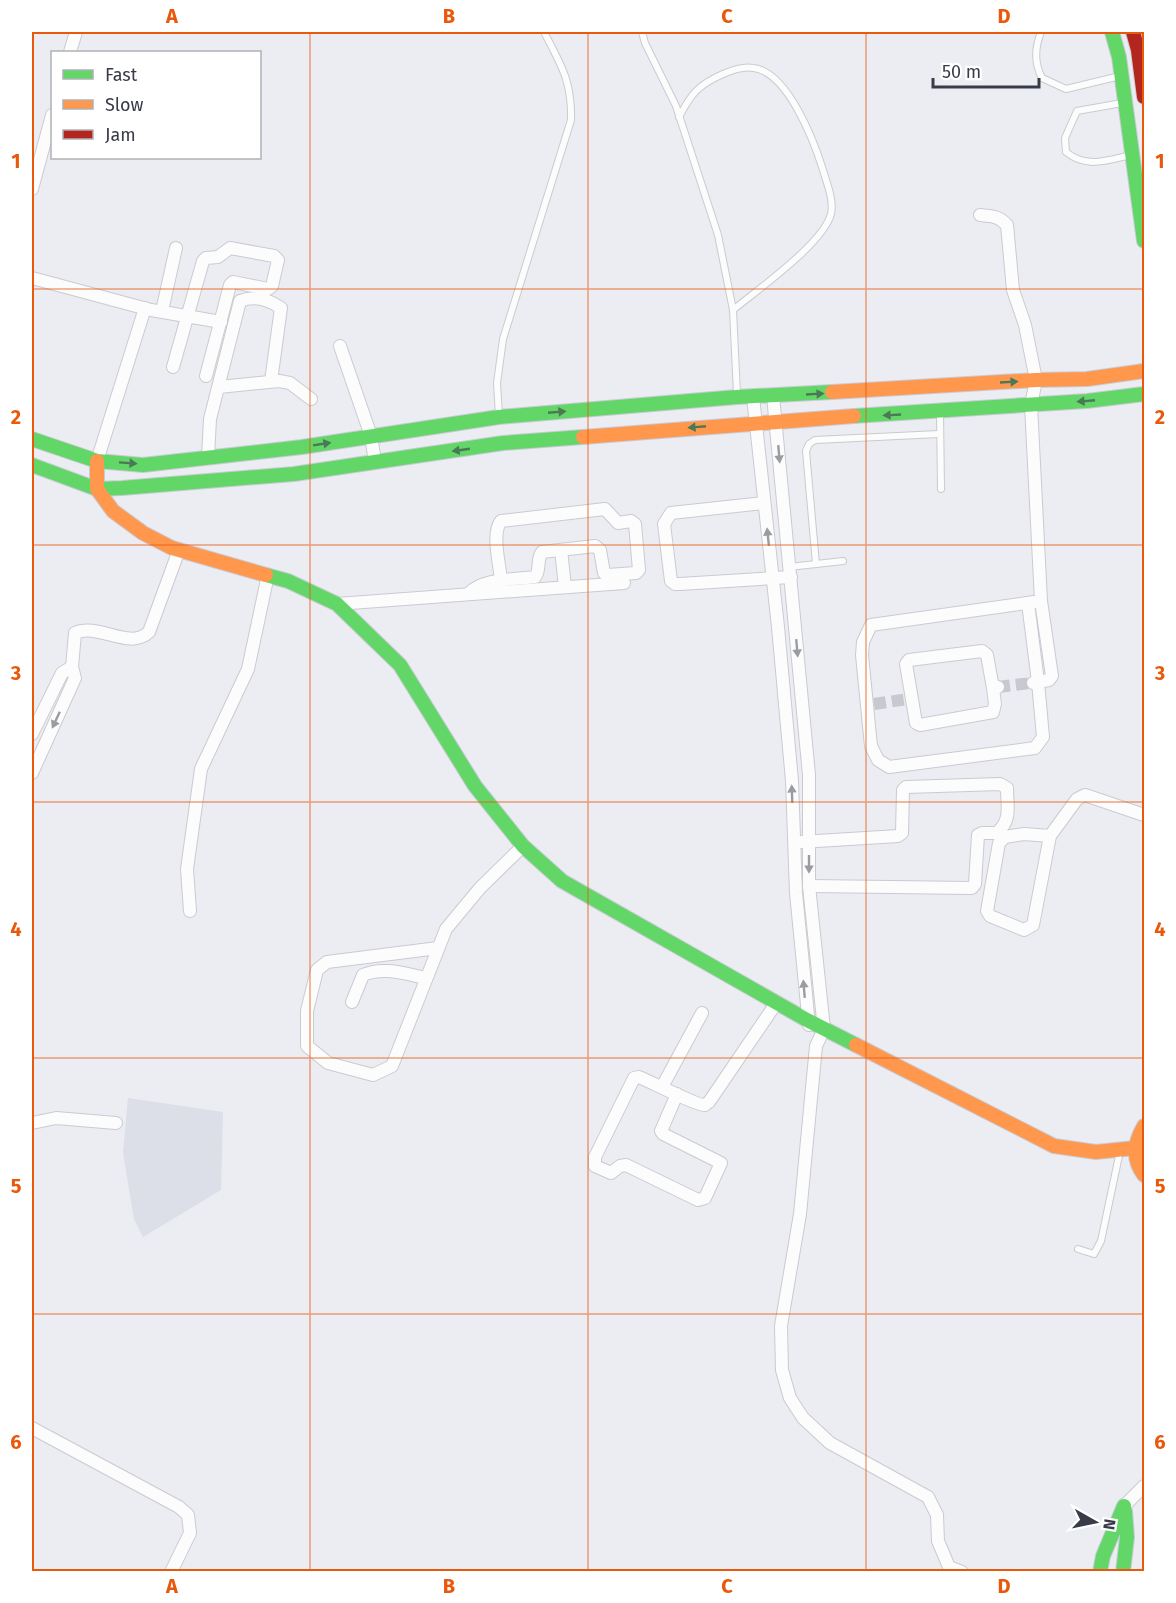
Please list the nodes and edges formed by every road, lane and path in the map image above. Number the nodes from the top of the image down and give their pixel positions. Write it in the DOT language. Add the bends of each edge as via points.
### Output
graph roads {
  1 [pos="76,32"];
  2 [pos="544,32"];
  3 [pos="642,32"];
  4 [pos="1041,32"];
  5 [pos="1112,32"];
  6 [pos="1133,32"];
  7 [pos="1141,49"];
  8 [pos="70,51"];
  9 [pos="1121,75"];
  10 [pos="1144,97"];
  11 [pos="1125,103"];
  12 [pos="679,117"];
  13 [pos="51,119"];
  14 [pos="1132,154"];
  15 [pos="32,189"];
  16 [pos="980,215"];
  17 [pos="1144,241"];
  18 [pos="176,248"];
  19 [pos="32,278"];
  20 [pos="145,308"];
  21 [pos="733,310"];
  22 [pos="162,311"];
  23 [pos="188,315"];
  24 [pos="220,322"];
  25 [pos="340,346"];
  26 [pos="173,367"];
  27 [pos="1144,370"];
  28 [pos="206,376"];
  29 [pos="1036,380"];
  30 [pos="270,381"];
  31 [pos="219,387"];
  32 [pos="928,387"];
  33 [pos="1144,394"];
  34 [pos="773,396"];
  35 [pos="753,397"];
  36 [pos="737,398"];
  37 [pos="311,399"];
  38 [pos="1031,405"];
  39 [pos="935,412"];
  40 [pos="776,422"];
  41 [pos="755,423"];
  42 [pos="500,430"];
  43 [pos="939,434"];
  44 [pos="371,436"];
  45 [pos="32,439"];
  46 [pos="208,457"];
  47 [pos="182,460"];
  48 [pos="97,461"];
  49 [pos="375,462"];
  50 [pos="32,465"];
  51 [pos="184,483"];
  52 [pos="97,489"];
  53 [pos="941,489"];
  54 [pos="764,503"];
  55 [pos="179,550"];
  56 [pos="561,550"];
  57 [pos="843,561"];
  58 [pos="816,564"];
  59 [pos="790,572"];
  60 [pos="268,575"];
  61 [pos="772,579"];
  62 [pos="501,581"];
  63 [pos="624,583"];
  64 [pos="565,587"];
  65 [pos="468,594"];
  66 [pos="1041,601"];
  67 [pos="1028,603"];
  68 [pos="337,604"];
  69 [pos="72,667"];
  70 [pos="1035,683"];
  71 [pos="910,699"];
  72 [pos="32,735"];
  73 [pos="32,773"];
  74 [pos="1144,815"];
  75 [pos="1050,836"];
  76 [pos="794,842"];
  77 [pos="810,842"];
  78 [pos="523,846"];
  79 [pos="809,886"];
  80 [pos="190,911"];
  81 [pos="438,948"];
  82 [pos="426,978"];
  83 [pos="352,1002"];
  84 [pos="777,1002"];
  85 [pos="702,1013"];
  86 [pos="807,1020"];
  87 [pos="824,1029"];
  88 [pos="816,1046"];
  89 [pos="662,1087"];
  90 [pos="677,1094"];
  91 [pos="32,1123"];
  92 [pos="116,1123"];
  93 [pos="1144,1126"];
  94 [pos="1135,1148"];
  95 [pos="1120,1150"];
  96 [pos="1144,1175"];
  97 [pos="1078,1249"];
  98 [pos="32,1428"];
  99 [pos="1144,1486"];
  100 [pos="1124,1506"];
  101 [pos="171,1572"];
  102 [pos="962,1572"];
  103 [pos="1100,1572"];
  104 [pos="1123,1572"];
  1 -- 8 [label="street"];
  2 -- 42 [label="lane" via="568,81 571,120 503,339 497,383"];
  3 -- 12 [label="lane"];
  4 -- 9 [label="lane" via="1036,57 1042,78 1066,89"];
  5 -- 9 [label="street"];
  6 -- 7 [label="street"];
  7 -- 10 [label="street"];
  9 -- 11 [label="street"];
  11 -- 14 [label="street"];
  11 -- 14 [label="lane" via="1077,111 1065,138 1066,152 1096,163"];
  12 -- 21 [label="lane" via="718,235"];
  12 -- 21 [label="lane" via="700,85 744,68 765,71 800,111 831,197 831,214 823,229 800,254"];
  13 -- 15 [label="street"];
  14 -- 17 [label="street"];
  16 -- 29 [label="street" via="1002,219 1007,225 1013,290"];
  18 -- 22 [label="street"];
  19 -- 20 [label="street"];
  20 -- 22 [label="street"];
  20 -- 48 [label="street"];
  21 -- 36 [label="lane"];
  22 -- 23 [label="street"];
  23 -- 24 [label="street"];
  23 -- 24 [label="street" via="206,258 218,257 230,248 274,256 278,260 272,286 268,289 233,282"];
  23 -- 26 [label="street"];
  24 -- 28 [label="street"];
  25 -- 44 [label="street"];
  27 -- 29 [label="street" via="1087,380"];
  32 -- 29 [label="street, one-way"];
  29 -- 38 [label="street"];
  30 -- 31 [label="street"];
  30 -- 31 [label="street" via="281,308 250,297 240,301"];
  30 -- 37 [label="street" via="291,383"];
  31 -- 46 [label="street" via="210,419"];
  34 -- 32 [label="street, one-way"];
  32 -- 39 [label="street"];
  33 -- 38 [label="street, one-way"];
  34 -- 35 [label="street"];
  34 -- 40 [label="street"];
  35 -- 36 [label="street"];
  35 -- 41 [label="street"];
  42 -- 36 [label="street, one-way"];
  38 -- 39 [label="street"];
  38 -- 66 [label="street"];
  39 -- 40 [label="street, one-way"];
  39 -- 43 [label="lane"];
  40 -- 41 [label="street"];
  40 -- 59 [label="street, one-way"];
  41 -- 42 [label="street, one-way"];
  41 -- 54 [label="street"];
  42 -- 44 [label="street"];
  42 -- 49 [label="street, one-way"];
  43 -- 53 [label="lane"];
  43 -- 58 [label="lane" via="815,440 809,444 806,451"];
  46 -- 44 [label="street, one-way"];
  44 -- 49 [label="street"];
  45 -- 48 [label="street"];
  46 -- 47 [label="street"];
  48 -- 47 [label="street, one-way" via="143,465"];
  47 -- 51 [label="street"];
  48 -- 52 [label="street"];
  49 -- 51 [label="street" via="294,474"];
  50 -- 52 [label="street"];
  51 -- 52 [label="street"];
  52 -- 55 [label="street" via="113,511 143,533"];
  61 -- 54 [label="street, one-way"];
  54 -- 61 [label="street" via="670,513 664,524 669,577 675,584"];
  55 -- 60 [label="street"];
  55 -- 69 [label="street" via="149,632 143,638 133,639 83,629 75,633"];
  56 -- 62 [label="street" via="542,552 535,577"];
  56 -- 62 [label="street" via="595,546 608,575 639,570 635,524 618,523 605,509 501,521 496,534"];
  56 -- 64 [label="street"];
  57 -- 58 [label="lane"];
  58 -- 59 [label="lane"];
  59 -- 61 [label="street"];
  59 -- 77 [label="street, one-way" via="809,775"];
  60 -- 68 [label="street"];
  60 -- 80 [label="street" via="248,669 201,769 187,869"];
  76 -- 61 [label="street, one-way" via="792,781"];
  62 -- 65 [label="street" via="475,586"];
  63 -- 64 [label="street"];
  64 -- 65 [label="street"];
  65 -- 68 [label="street"];
  66 -- 67 [label="street"];
  66 -- 70 [label="street" via="1052,676"];
  67 -- 70 [label="street"];
  67 -- 70 [label="street" via="871,625 862,655 871,704 871,746 879,760 890,767 1035,748 1043,737"];
  68 -- 78 [label="street" via="400,664 474,786"];
  69 -- 72 [label="street" via="62,673"];
  69 -- 73 [label="street, one-way" via="75,678"];
  71 -- 71 [label="street" via="916,723 920,725 993,712 995,687 987,655 982,651 909,660 906,664"];
  74 -- 75 [label="street" via="1086,795 1077,798"];
  75 -- 75 [label="street" via="1024,834 1005,837 999,843 987,911 990,916 1024,930 1033,925"];
  76 -- 77 [label="street"];
  86 -- 76 [label="street, one-way"];
  77 -- 79 [label="street, one-way"];
  77 -- 79 [label="street" via="898,836 902,833 906,787 1000,784 1007,788 1005,826 997,833 978,835 972,888"];
  78 -- 81 [label="street" via="480,888 446,929"];
  78 -- 84 [label="street" via="562,881"];
  79 -- 87 [label="street"];
  81 -- 82 [label="street"];
  81 -- 82 [label="street" via="327,962 317,970 307,1011 307,1046 328,1063 373,1075 392,1066"];
  82 -- 83 [label="street" via="382,970 370,972 363,975"];
  84 -- 86 [label="street"];
  84 -- 90 [label="street" via="709,1102 701,1104"];
  85 -- 89 [label="street"];
  86 -- 87 [label="street"];
  86 -- 88 [label="street"];
  87 -- 88 [label="street"];
  87 -- 95 [label="street" via="1054,1146 1096,1152"];
  88 -- 102 [label="street" via="800,1214 781,1326 782,1370 790,1398 802,1418 830,1443 928,1497 937,1515 938,1541 949,1567"];
  89 -- 90 [label="street"];
  89 -- 90 [label="street" via="634,1078 595,1157 595,1166 611,1173 626,1165 702,1200 721,1163 662,1132"];
  91 -- 92 [label="street" via="56,1118"];
  93 -- 94 [label="street"];
  94 -- 95 [label="street"];
  94 -- 96 [label="street"];
  95 -- 97 [label="lane" via="1098,1250 1094,1254"];
  98 -- 101 [label="street" via="188,1515 190,1533"];
  99 -- 100 [label="street"];
  100 -- 103 [label="street"];
  100 -- 104 [label="street" via="1127,1537"];
}
